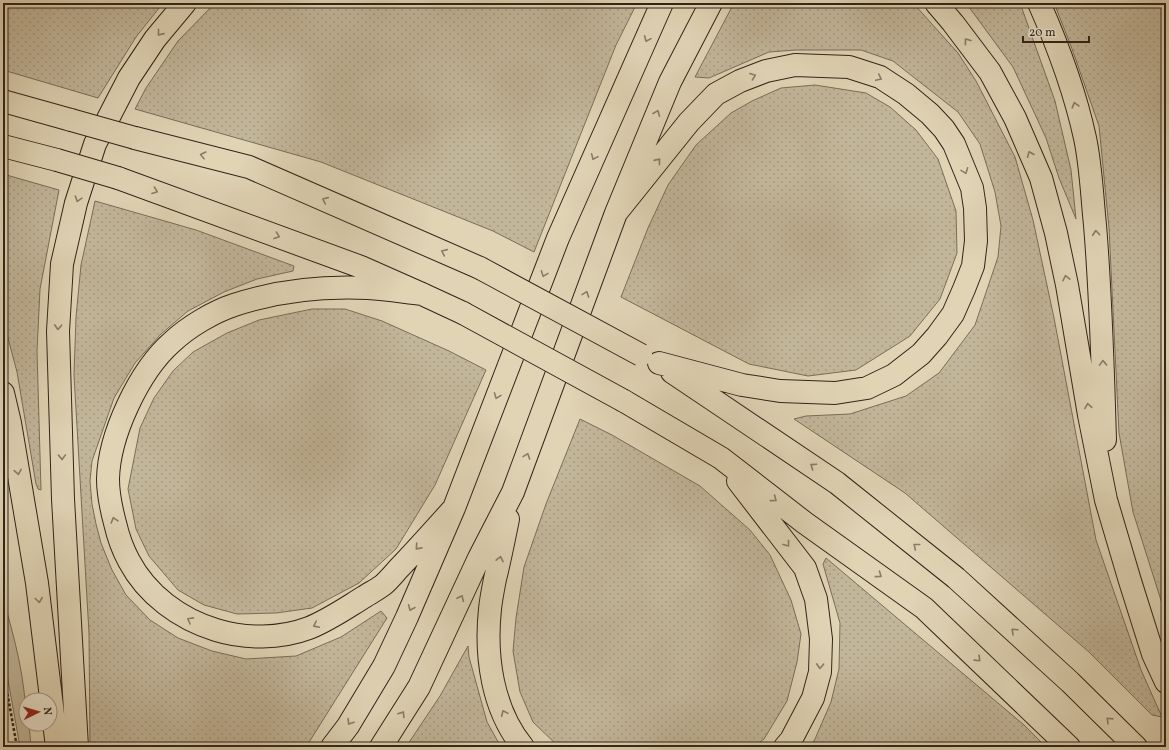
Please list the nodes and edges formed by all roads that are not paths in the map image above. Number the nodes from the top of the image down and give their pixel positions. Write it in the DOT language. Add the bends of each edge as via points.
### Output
graph roads {
  1 [pos="185,3"];
  2 [pos="662,3"];
  3 [pos="711,3"];
  4 [pos="936,3"];
  5 [pos="1039,3"];
  6 [pos="3,101"];
  7 [pos="3,146"];
  8 [pos="616,213"];
  9 [pos="422,294"];
  10 [pos="650,359"];
  11 [pos="3,393"];
  12 [pos="721,458"];
  13 [pos="513,492"];
  14 [pos="1106,500"];
  15 [pos="454,508"];
  16 [pos="1166,682"];
  17 [pos="57,747"];
  18 [pos="77,747"];
  19 [pos="332,747"];
  20 [pos="381,747"];
  21 [pos="523,747"];
  22 [pos="785,747"];
  23 [pos="1069,747"];
  24 [pos="1136,747"];
  1 -- 18 [label="highway, one-way" via="129,78 95,144 76,203 62,264 58,338"];
  2 -- 15 [label="highway, one-way" via="558,238"];
  8 -- 3 [label="highway, one-way" via="670,82"];
  14 -- 4 [label="highway, one-way" via="1066,277 1041,178 1015,118 990,72"];
  14 -- 5 [label="highway, one-way" via="1102,328 1092,190 1085,138 1067,76"];
  10 -- 6 [label="highway, one-way, bridge" via="480,268 249,167"];
  7 -- 9 [label="highway, one-way, bridge" via="118,178 360,266"];
  8 -- 10 [label="highway, one-way" via="689,122 716,94 740,80 766,71 795,66 849,67 880,77 906,94 944,129 954,144 972,188 976,241 972,266 964,289 953,314 937,336 921,354 894,375 867,388 835,393 780,391 742,385"];
  13 -- 8 [label="highway, one-way"];
  9 -- 12 [label="highway, bridge" via="624,401"];
  15 -- 9 [label="highway, one-way" via="377,589 333,616 307,628 279,636 253,637 229,634 199,625 157,597 129,561 109,502 108,477 112,449 118,428 134,393 151,365 171,342 196,324 231,306 287,292 367,288"];
  24 -- 10 [label="highway, one-way" via="1070,682 956,578 837,483"];
  11 -- 17 [label="highway, one-way" via="37,583"];
  12 -- 22 [label="highway, one-way" via="805,568 816,599 821,639 820,672 813,698"];
  12 -- 23 [label="highway, one-way" via="805,523 924,608"];
  20 -- 13 [label="highway, one-way" via="419,687"];
  21 -- 13 [label="highway, one-way" via="505,717 496,695 488,639 490,608"];
  14 -- 16 [label="highway" via="1153,654"];
  15 -- 19 [label="highway, one-way" via="384,666 348,726"];
}
